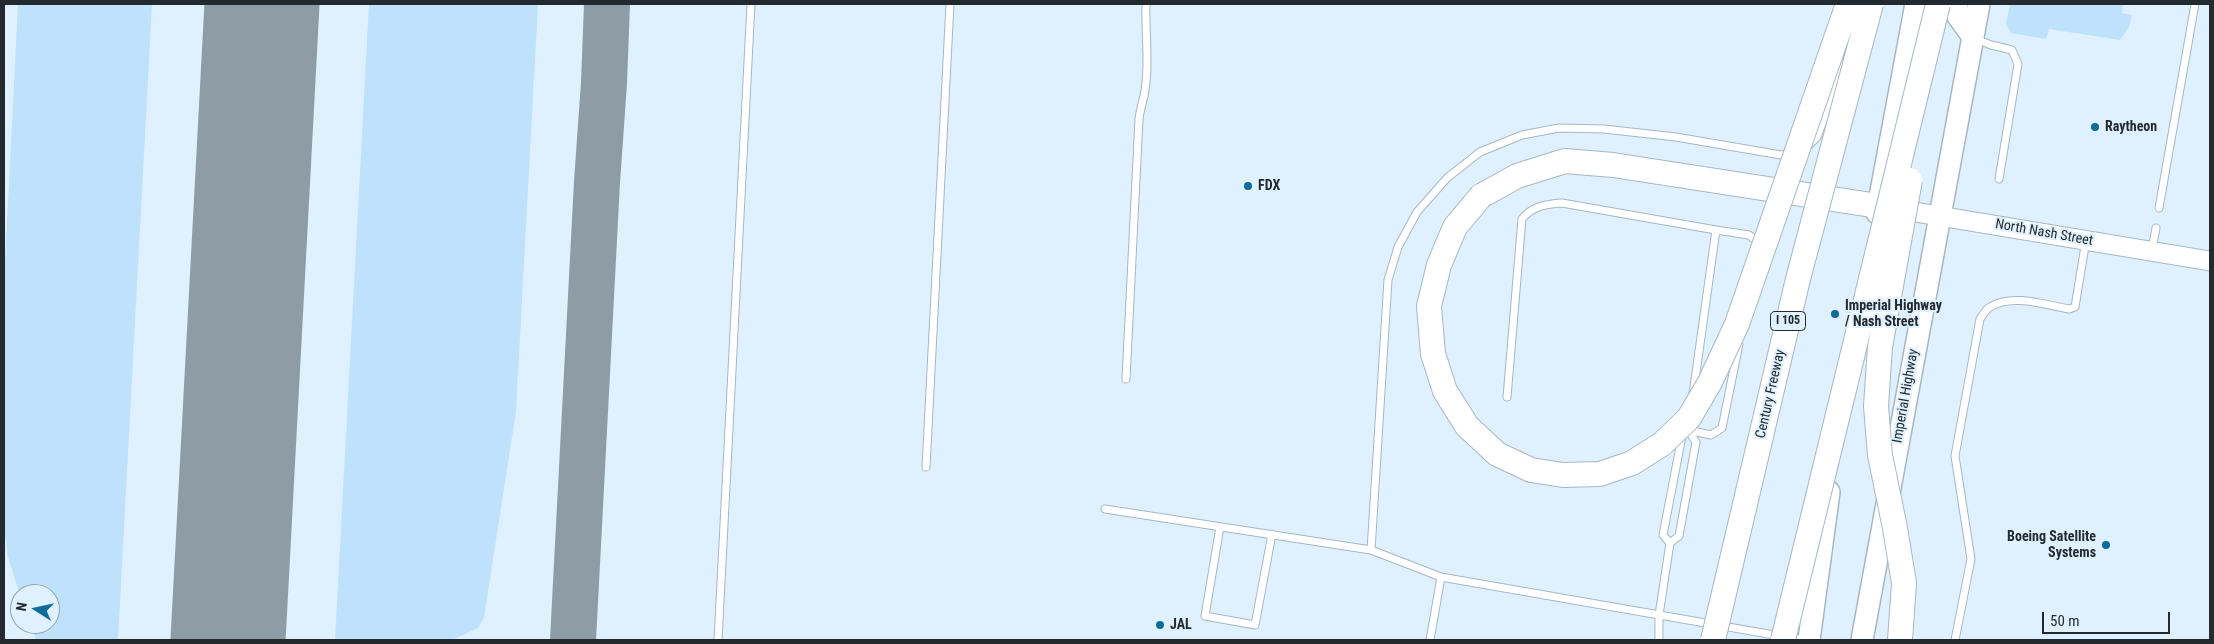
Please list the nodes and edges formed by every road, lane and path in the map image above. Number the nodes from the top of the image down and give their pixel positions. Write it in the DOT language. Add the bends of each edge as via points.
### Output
graph roads {
  1 [pos="750,4"];
  2 [pos="950,4"];
  3 [pos="1146,4"];
  4 [pos="1848,4"];
  5 [pos="1871,4"];
  6 [pos="1916,4"];
  7 [pos="1938,4"];
  8 [pos="1942,4"];
  9 [pos="1957,4"];
  10 [pos="1979,4"];
  11 [pos="2195,4"];
  12 [pos="1850,31"];
  13 [pos="1973,37"];
  14 [pos="1999,179"];
  15 [pos="1878,206"];
  16 [pos="2159,208"];
  17 [pos="1939,216"];
  18 [pos="2156,228"];
  19 [pos="1716,230"];
  20 [pos="2086,240"];
  21 [pos="2152,251"];
  22 [pos="2210,261"];
  23 [pos="1126,379"];
  24 [pos="1507,397"];
  25 [pos="1688,430"];
  26 [pos="926,467"];
  27 [pos="1105,509"];
  28 [pos="1220,527"];
  29 [pos="1272,534"];
  30 [pos="1670,543"];
  31 [pos="1371,550"];
  32 [pos="1441,577"];
  33 [pos="1658,615"];
  34 [pos="718,640"];
  35 [pos="1430,640"];
  36 [pos="1660,640"];
  37 [pos="1714,640"];
  38 [pos="1783,640"];
  39 [pos="1803,640"];
  40 [pos="1809,640"];
  41 [pos="1862,640"];
  42 [pos="1900,640"];
  43 [pos="1955,640"];
  1 -- 34 [label="lane"];
  2 -- 26 [label="lane"];
  3 -- 23 [label="lane" via="1147,49 1139,119"];
  4 -- 15 [label="highway, bridge" via="1741,315 1710,382 1689,418 1662,444 1632,463 1600,474 1563,475 1531,470 1497,454 1467,426 1445,391 1433,354 1429,306 1439,265 1456,227 1481,196 1517,176 1565,161 1613,165"];
  5 -- 37 [label="highway, Century Freeway / I 105, bridge" via="1798,279"];
  6 -- 15 [label="main road"];
  7 -- 38 [label="highway, bridge"];
  8 -- 42 [label="highway, bridge" via="1880,347 1876,406 1880,455 1904,583"];
  9 -- 13 [label="main road" via="1957,15"];
  10 -- 13 [label="main road, Imperial Highway"];
  11 -- 16 [label="lane"];
  12 -- 31 [label="lane" via="1833,95 1817,137 1804,150 1781,155 1676,137 1559,128 1522,136 1480,152 1446,178 1417,212 1398,247 1388,280"];
  13 -- 14 [label="lane" via="2012,50 2018,64"];
  13 -- 17 [label="main road, Imperial Highway"];
  15 -- 17 [label="street, North Nash Street"];
  15 -- 40 [label="main road" via="1826,508"];
  17 -- 20 [label="street, North Nash Street"];
  17 -- 41 [label="main road, Imperial Highway"];
  18 -- 21 [label="lane"];
  19 -- 24 [label="lane" via="1562,203 1545,204 1526,213 1522,219"];
  19 -- 25 [label="lane"];
  19 -- 25 [label="lane" via="1749,234 1760,241 1722,428 1711,435"];
  20 -- 21 [label="street, North Nash Street"];
  20 -- 43 [label="lane" via="2075,307 2069,309 2017,300 1989,307 1980,319 1955,456 1971,559"];
  21 -- 22 [label="street, North Nash Street"];
  25 -- 30 [label="lane" via="1680,438 1663,535"];
  25 -- 30 [label="lane" via="1696,442 1679,536"];
  27 -- 28 [label="lane"];
  28 -- 29 [label="lane"];
  28 -- 29 [label="lane" via="1205,616 1255,625"];
  29 -- 31 [label="lane"];
  30 -- 33 [label="lane"];
  31 -- 32 [label="lane"];
  32 -- 33 [label="lane"];
  32 -- 35 [label="lane"];
  33 -- 36 [label="lane"];
  33 -- 39 [label="lane"];
}
